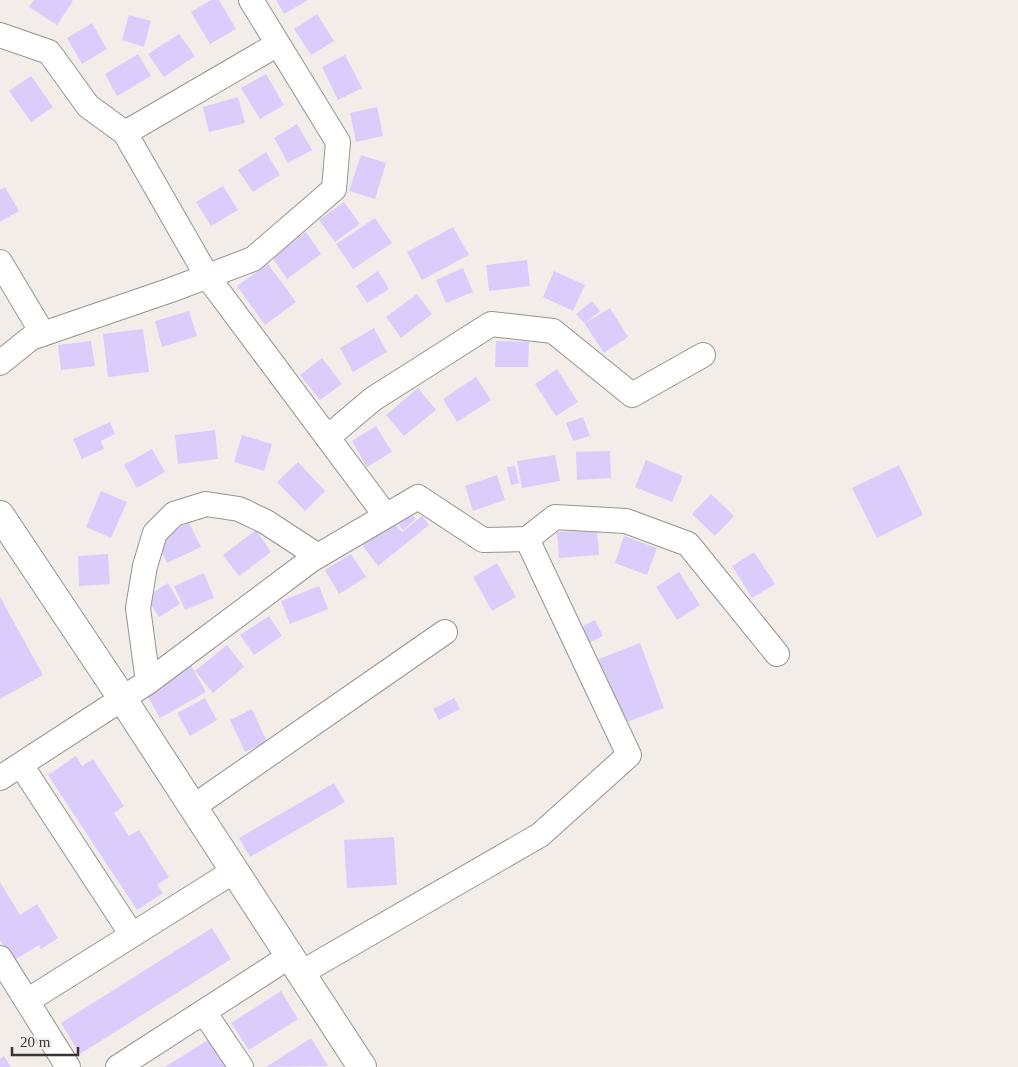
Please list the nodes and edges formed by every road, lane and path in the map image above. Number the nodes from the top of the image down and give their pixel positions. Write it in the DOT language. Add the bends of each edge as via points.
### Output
graph roads {
  1 [pos="251,0"];
  2 [pos="0,35"];
  3 [pos="278,44"];
  4 [pos="126,133"];
  5 [pos="0,262"];
  6 [pos="207,276"];
  7 [pos="43,334"];
  8 [pos="703,355"];
  9 [pos="0,363"];
  10 [pos="328,437"];
  11 [pos="0,515"];
  12 [pos="386,516"];
  13 [pos="527,539"];
  14 [pos="318,556"];
  15 [pos="445,632"];
  16 [pos="777,654"];
  17 [pos="148,682"];
  18 [pos="122,698"];
  19 [pos="21,765"];
  20 [pos="0,778"];
  21 [pos="193,807"];
  22 [pos="234,871"];
  23 [pos="132,935"];
  24 [pos="0,958"];
  25 [pos="295,965"];
  26 [pos="14,992"];
  27 [pos="204,1012"];
  28 [pos="68,1067"];
  29 [pos="119,1067"];
  30 [pos="241,1067"];
  31 [pos="362,1067"];
  1 -- 3 [label="street"];
  2 -- 4 [label="street" via="49,52 88,106"];
  3 -- 4 [label="street"];
  3 -- 6 [label="street" via="338,142 334,189 252,259"];
  4 -- 6 [label="street"];
  5 -- 7 [label="street"];
  6 -- 7 [label="street"];
  6 -- 10 [label="street"];
  7 -- 9 [label="street" via="31,338"];
  8 -- 10 [label="street" via="632,395 553,331 491,324 372,399"];
  10 -- 12 [label="street"];
  11 -- 18 [label="main road"];
  12 -- 13 [label="street" via="418,497 483,540"];
  12 -- 14 [label="street"];
  13 -- 16 [label="street" via="555,517 626,520 688,544"];
  13 -- 25 [label="street" via="629,755 540,835"];
  14 -- 17 [label="street"];
  14 -- 17 [label="street" via="239,508 206,504 174,514 155,533 138,608"];
  15 -- 21 [label="street"];
  17 -- 18 [label="street"];
  18 -- 19 [label="street"];
  18 -- 21 [label="main road"];
  19 -- 20 [label="street"];
  19 -- 23 [label="street"];
  21 -- 22 [label="main road"];
  22 -- 23 [label="street"];
  22 -- 25 [label="main road"];
  23 -- 26 [label="street"];
  24 -- 26 [label="street"];
  25 -- 27 [label="street"];
  25 -- 31 [label="main road"];
  26 -- 28 [label="street"];
  27 -- 29 [label="street"];
  27 -- 30 [label="street"];
}
